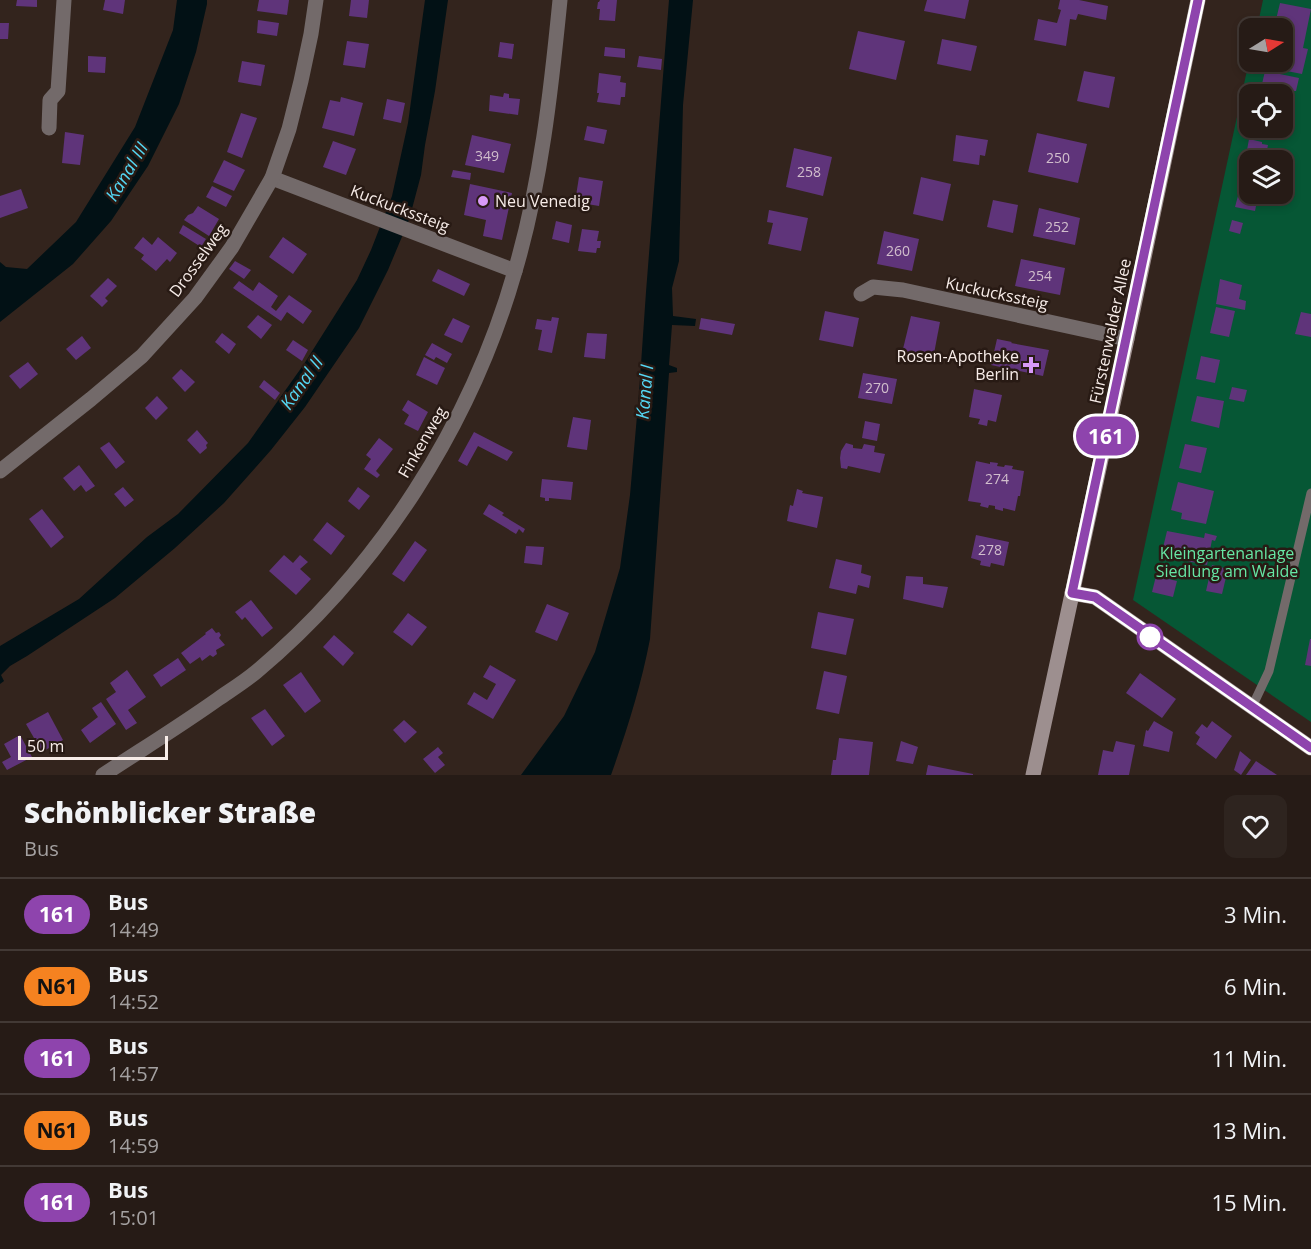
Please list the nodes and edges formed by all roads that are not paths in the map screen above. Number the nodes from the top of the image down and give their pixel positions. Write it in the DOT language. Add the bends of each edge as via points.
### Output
graph roads {
  1 [pos="64,0"];
  2 [pos="316,0"];
  3 [pos="560,0"];
  4 [pos="1198,0"];
  5 [pos="49,128"];
  6 [pos="273,178"];
  7 [pos="515,271"];
  8 [pos="861,294"];
  9 [pos="1127,339"];
  10 [pos="0,471"];
  11 [pos="1311,493"];
  12 [pos="1072,593"];
  13 [pos="1252,707"];
  14 [pos="1311,748"];
  15 [pos="103,775"];
  16 [pos="1033,775"];
  1 -- 5 [label="street" via="58,91 50,100"];
  2 -- 6 [label="street, Drosselweg" via="301,81"];
  3 -- 7 [label="street, Finkenweg" via="545,124 531,208"];
  4 -- 9 [label="main road, Fürstenwalder Allee"];
  6 -- 7 [label="street, Kuckuckssteig"];
  6 -- 10 [label="street, Drosselweg" via="232,247 195,298 142,356"];
  7 -- 15 [label="street, Finkenweg" via="485,358 437,456 386,531 331,601 249,678"];
  8 -- 9 [label="street, Kuckuckssteig" via="873,287 903,290"];
  9 -- 12 [label="main road, Fürstenwalder Allee"];
  11 -- 13 [label="lane" via="1269,671"];
  12 -- 13 [label="main road" via="1095,597"];
  12 -- 16 [label="main road, Fürstenwalder Allee"];
  13 -- 14 [label="main road"];
}
